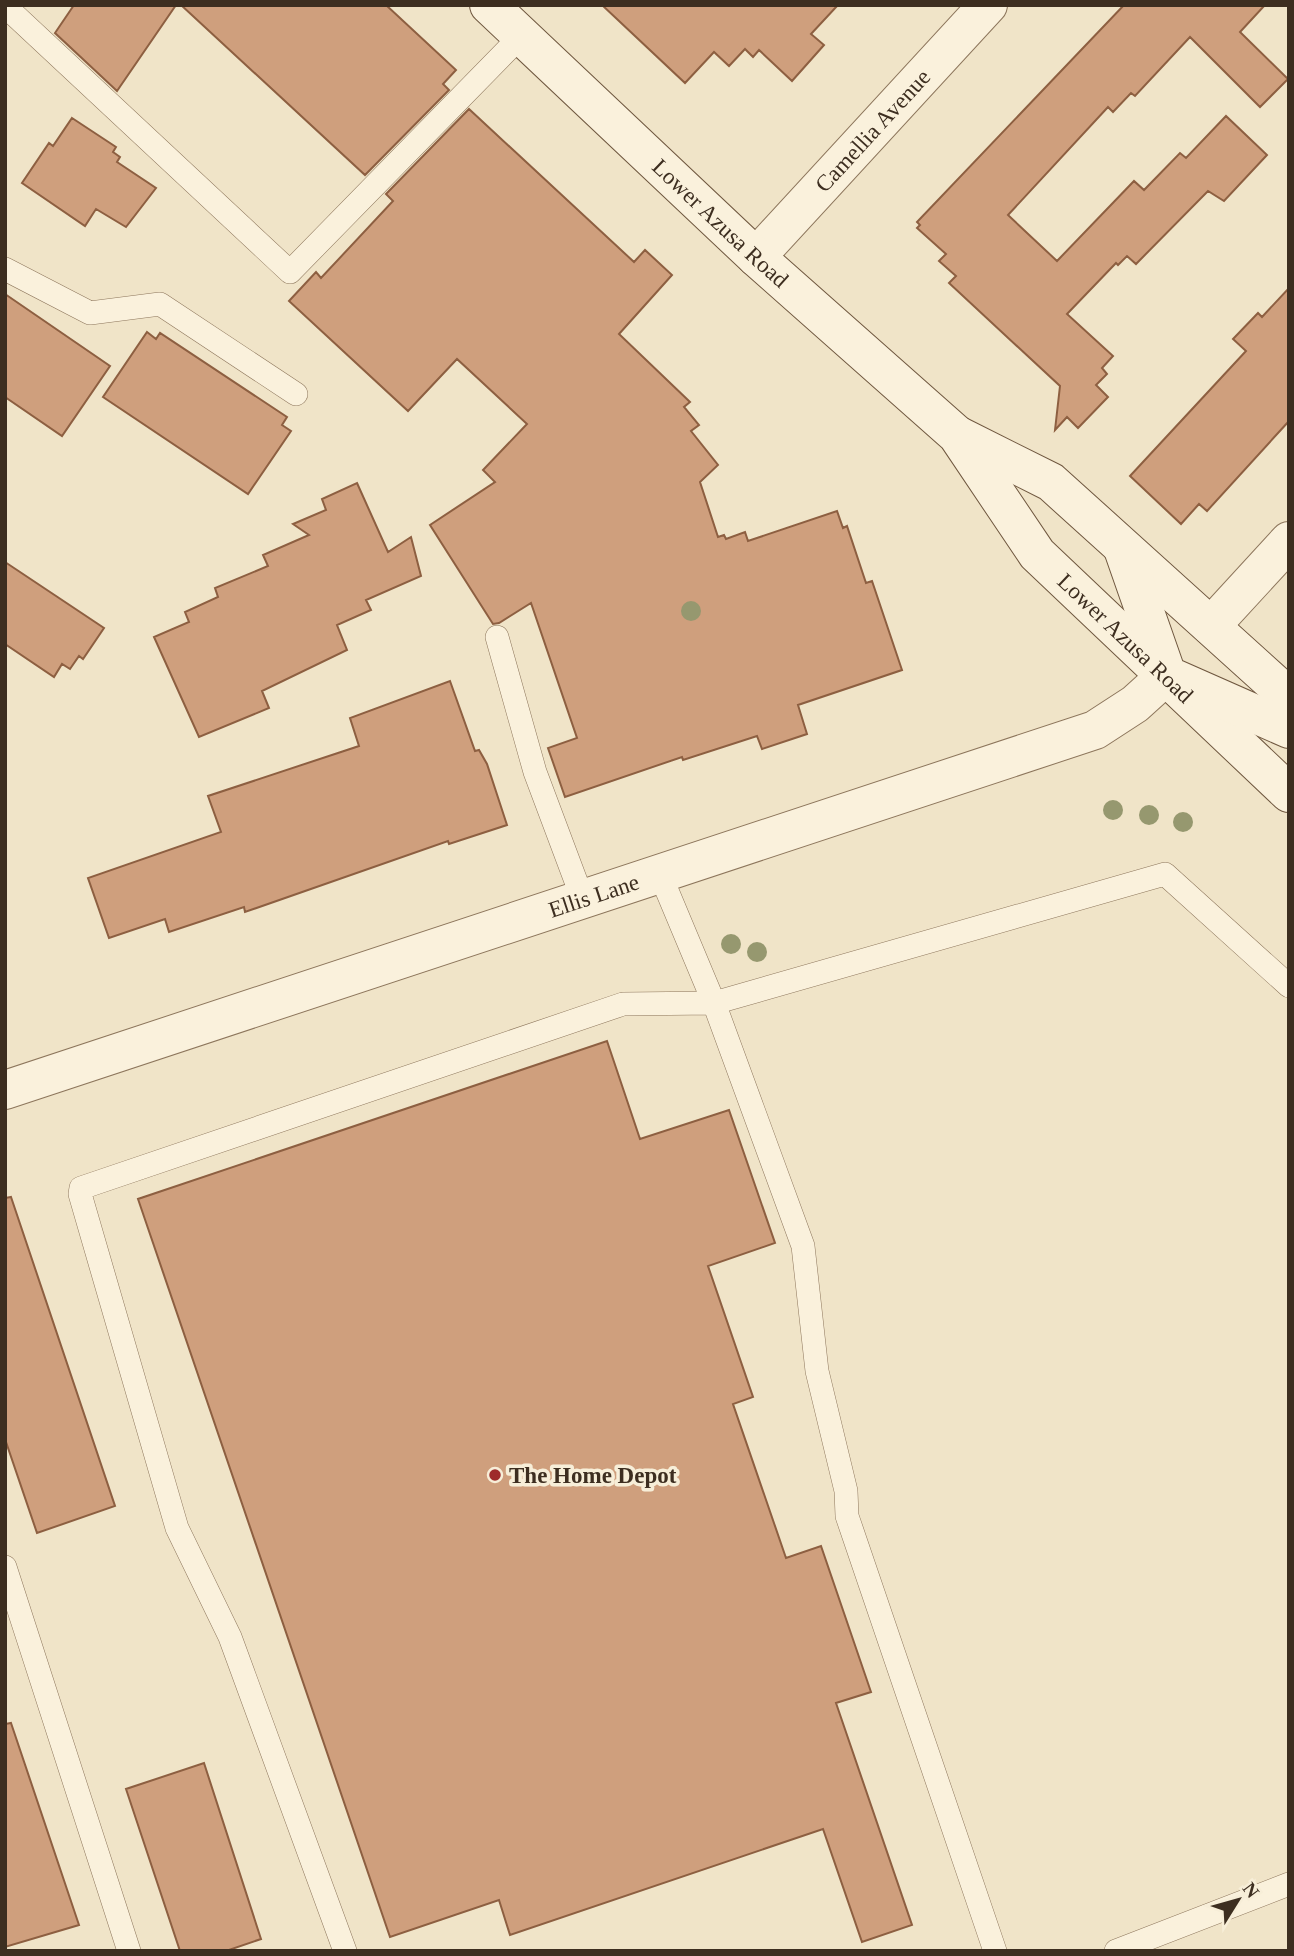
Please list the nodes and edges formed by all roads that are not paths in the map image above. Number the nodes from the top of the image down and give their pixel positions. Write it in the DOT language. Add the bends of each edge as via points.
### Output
graph roads {
  1 [pos="988,5"];
  2 [pos="5,6"];
  3 [pos="491,6"];
  4 [pos="522,36"];
  5 [pos="756,257"];
  6 [pos="5,269"];
  7 [pos="296,394"];
  8 [pos="957,435"];
  9 [pos="1289,541"];
  10 [pos="1122,547"];
  11 [pos="1211,626"];
  12 [pos="497,637"];
  13 [pos="1167,674"];
  14 [pos="1289,697"];
  15 [pos="1289,729"];
  16 [pos="1289,793"];
  17 [pos="660,874"];
  18 [pos="583,900"];
  19 [pos="1289,986"];
  20 [pos="714,1003"];
  21 [pos="5,1090"];
  22 [pos="5,1567"];
  23 [pos="1289,1884"];
  24 [pos="129,1951"];
  25 [pos="345,1951"];
  26 [pos="995,1951"];
  27 [pos="1116,1951"];
  1 -- 5 [label="main road, Camellia Avenue"];
  2 -- 4 [label="lane" via="289,272"];
  3 -- 4 [label="main road, Lower Azusa Road"];
  4 -- 5 [label="main road, Lower Azusa Road"];
  5 -- 8 [label="main road, Lower Azusa Road"];
  6 -- 7 [label="lane" via="90,313 160,304"];
  8 -- 10 [label="main road, Lower Azusa Road" via="1051,482"];
  8 -- 13 [label="main road, Lower Azusa Road" via="1037,554"];
  9 -- 11 [label="main road"];
  10 -- 11 [label="main road, Lower Azusa Road"];
  10 -- 13 [label="main road"];
  11 -- 14 [label="main road, Lower Azusa Road"];
  12 -- 18 [label="lane" via="535,772"];
  13 -- 15 [label="main road"];
  13 -- 16 [label="main road, Lower Azusa Road"];
  13 -- 17 [label="main road, Ellis Lane" via="1135,704 1095,730"];
  17 -- 18 [label="main road, Ellis Lane"];
  17 -- 20 [label="lane"];
  18 -- 21 [label="main road, Ellis Lane"];
  19 -- 20 [label="lane" via="1165,874"];
  20 -- 25 [label="lane" via="622,1004 82,1188 80,1194 177,1528 230,1637"];
  20 -- 26 [label="lane" via="803,1246 817,1371 846,1491 847,1516"];
  22 -- 24 [label="lane"];
  23 -- 27 [label="lane"];
}
